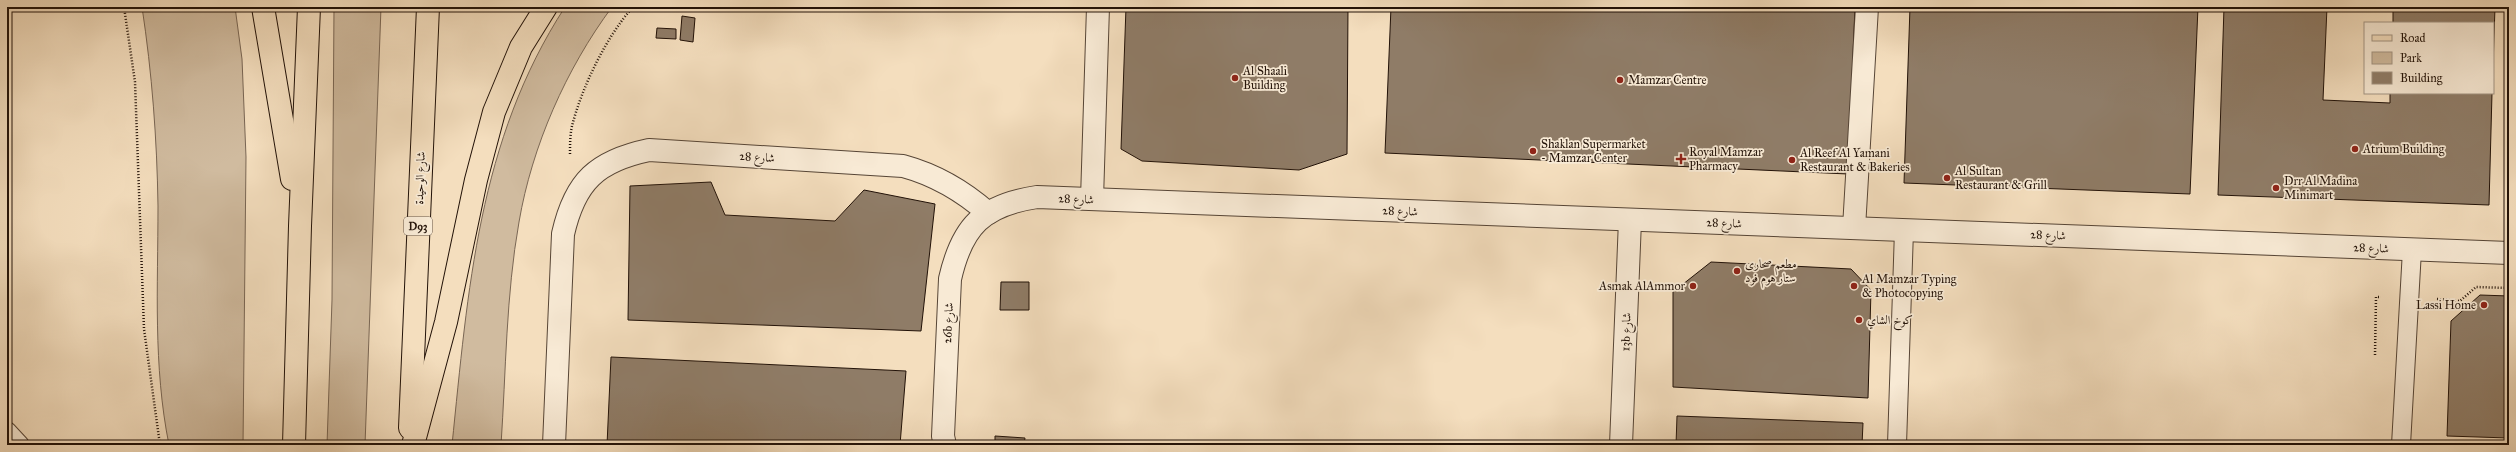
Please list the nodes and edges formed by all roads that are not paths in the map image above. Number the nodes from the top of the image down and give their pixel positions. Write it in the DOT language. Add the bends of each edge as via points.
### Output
graph roads {
  1 [pos="263,7"];
  2 [pos="309,7"];
  3 [pos="428,7"];
  4 [pos="546,7"];
  5 [pos="1098,7"];
  6 [pos="1867,7"];
  7 [pos="1092,199"];
  8 [pos="988,213"];
  9 [pos="1630,220"];
  10 [pos="300,226"];
  11 [pos="1854,228"];
  12 [pos="1904,230"];
  13 [pos="2412,250"];
  14 [pos="2509,253"];
  15 [pos="7,431"];
  16 [pos="20,445"];
  17 [pos="294,445"];
  18 [pos="409,445"];
  19 [pos="414,445"];
  20 [pos="554,445"];
  21 [pos="945,445"];
  22 [pos="1621,445"];
  23 [pos="1897,445"];
  24 [pos="2402,445"];
  1 -- 10 [label="main road"];
  2 -- 10 [label="main road"];
  3 -- 18 [label="main road, شارع الوحيدة / D93"];
  4 -- 19 [label="main road" via="521,47 494,112 476,180 446,322"];
  5 -- 7 [label="street"];
  6 -- 11 [label="street"];
  7 -- 8 [label="street, شارع 28" via="1037,197 1011,201"];
  7 -- 9 [label="street, شارع 28"];
  8 -- 20 [label="street, شارع 28" via="957,188 922,171 903,166 650,150 624,156 601,168 582,185 569,208 563,234"];
  8 -- 21 [label="street, 26b شارع" via="965,236 956,253 950,279 943,436"];
  9 -- 11 [label="street, شارع 28"];
  9 -- 22 [label="street, 13b شارع"];
  10 -- 17 [label="main road"];
  11 -- 12 [label="street, شارع 28"];
  12 -- 13 [label="street, شارع 28"];
  12 -- 23 [label="lane"];
  13 -- 14 [label="street, شارع 28"];
  13 -- 24 [label="lane"];
  15 -- 16 [label="lane"];
}
